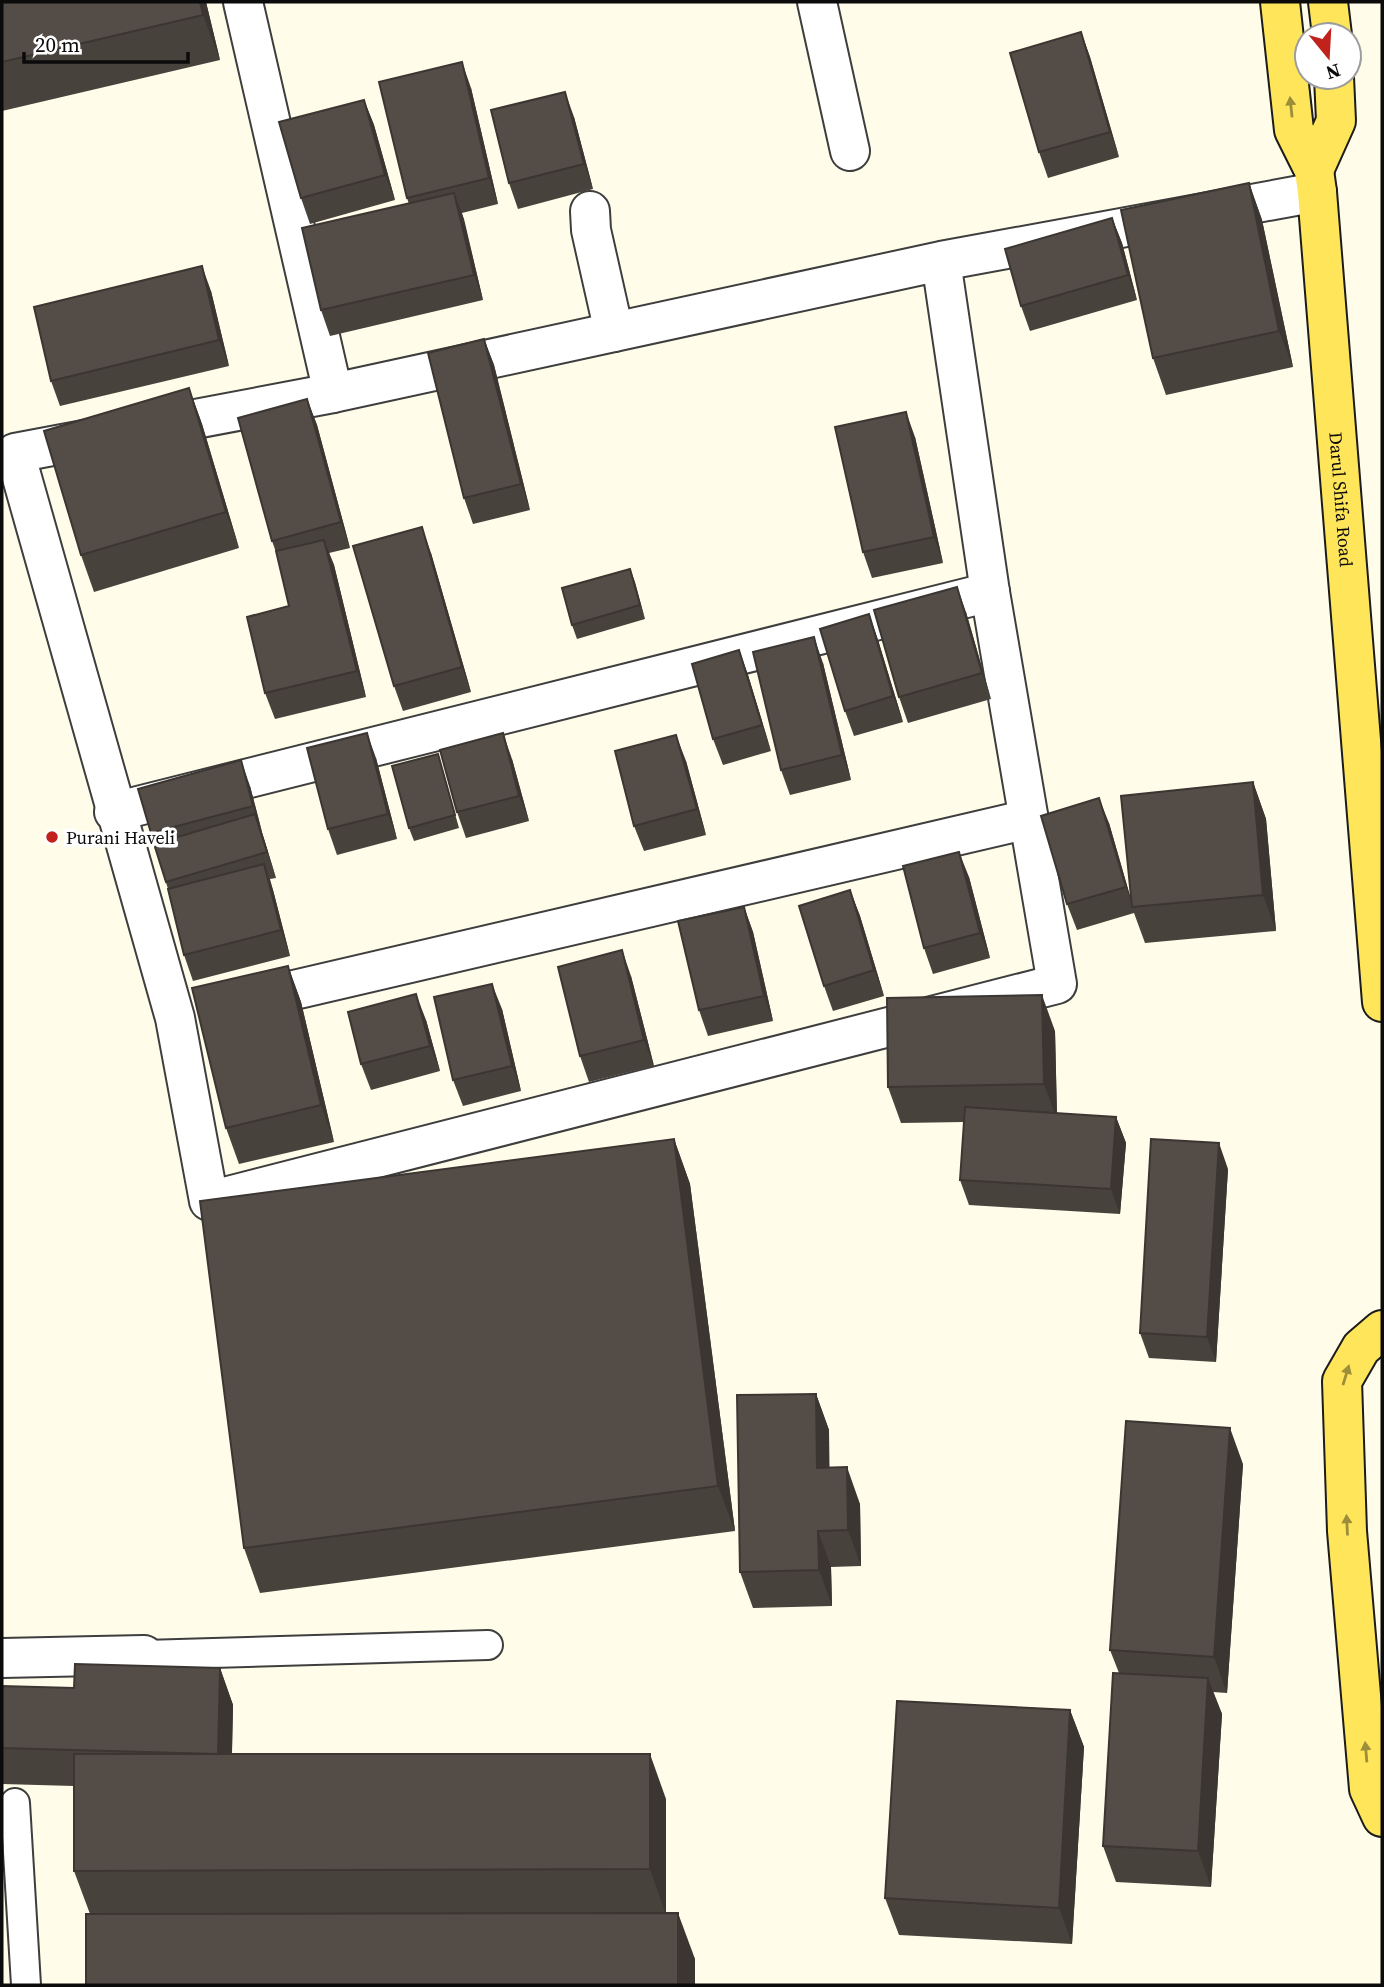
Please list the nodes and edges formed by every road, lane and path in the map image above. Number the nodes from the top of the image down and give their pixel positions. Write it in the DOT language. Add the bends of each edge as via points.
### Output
graph roads {
  1 [pos="243,2"];
  2 [pos="817,2"];
  3 [pos="1280,2"];
  4 [pos="1328,2"];
  5 [pos="1330,21"];
  6 [pos="1335,91"];
  7 [pos="850,151"];
  8 [pos="1315,181"];
  9 [pos="590,211"];
  10 [pos="941,261"];
  11 [pos="614,332"];
  12 [pos="333,393"];
  13 [pos="990,592"];
  14 [pos="114,812"];
  15 [pos="1028,819"];
  16 [pos="1375,830"];
  17 [pos="1382,1002"];
  18 [pos="175,1018"];
  19 [pos="1382,1330"];
  20 [pos="488,1645"];
  21 [pos="144,1655"];
  22 [pos="2,1658"];
  23 [pos="15,1803"];
  24 [pos="1382,1817"];
  25 [pos="26,1985"];
  1 -- 12 [label="street"];
  2 -- 7 [label="street"];
  8 -- 3 [label="main road, Darul Shifa Road, one-way" via="1294,130"];
  4 -- 5 [label="main road"];
  6 -- 8 [label="main road" via="1336,121"];
  8 -- 10 [label="street"];
  8 -- 16 [label="main road, Darul Shifa Road"];
  9 -- 11 [label="street"];
  10 -- 11 [label="street"];
  10 -- 13 [label="street"];
  11 -- 12 [label="street"];
  12 -- 14 [label="street" via="15,453"];
  13 -- 14 [label="street"];
  13 -- 15 [label="street"];
  14 -- 18 [label="street"];
  15 -- 18 [label="street"];
  15 -- 18 [label="street" via="1058,984 209,1202"];
  16 -- 17 [label="main road, Darul Shifa Road"];
  24 -- 19 [label="main road, one-way" via="1369,1789 1347,1531 1342,1381 1361,1348"];
  20 -- 21 [label="lane"];
  21 -- 22 [label="street"];
  23 -- 25 [label="lane"];
}
